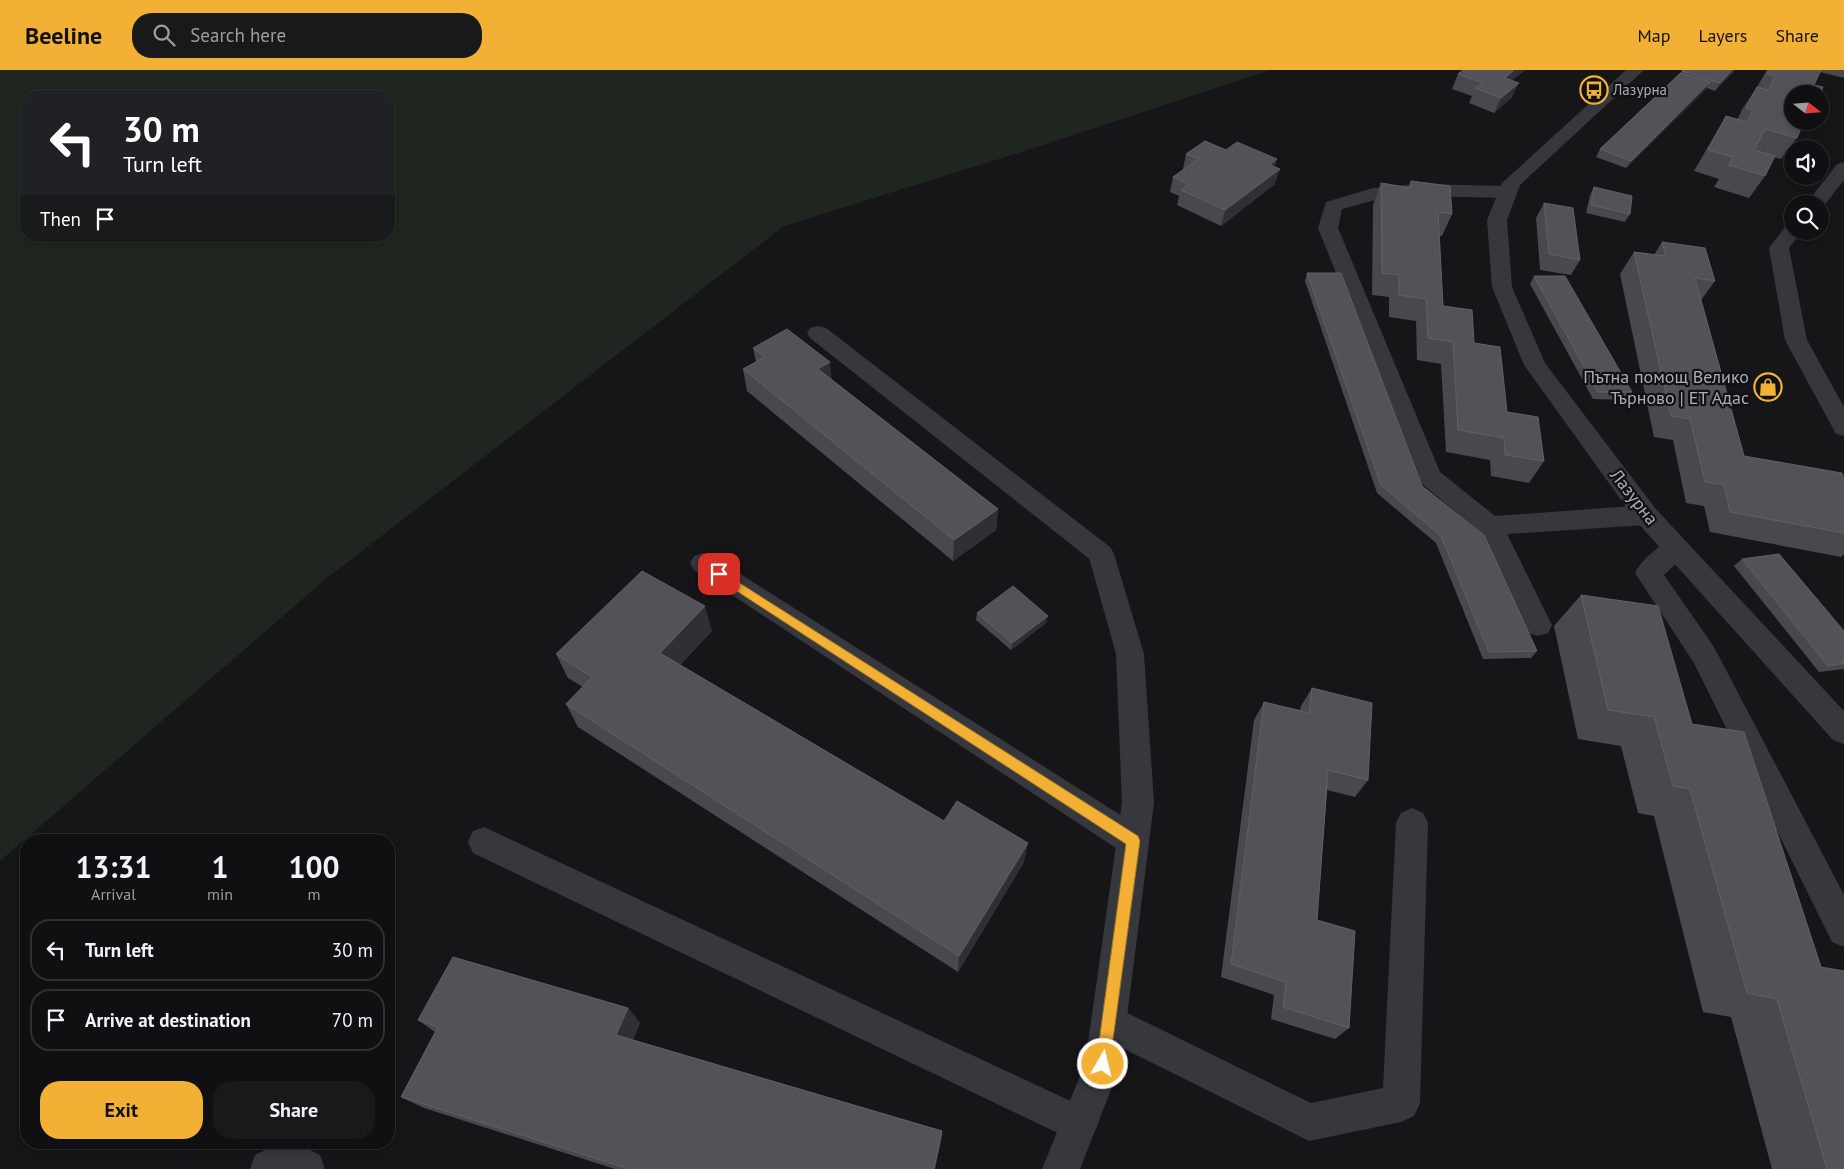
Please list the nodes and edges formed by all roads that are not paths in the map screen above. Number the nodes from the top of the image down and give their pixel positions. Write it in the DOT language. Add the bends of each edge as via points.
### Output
graph roads {
  1 [pos="1636,70"];
  2 [pos="1844,168"];
  3 [pos="1507,192"];
  4 [pos="1822,195"];
  5 [pos="1785,240"];
  6 [pos="818,333"];
  7 [pos="1844,428"];
  8 [pos="1646,515"];
  9 [pos="1490,526"];
  10 [pos="1676,548"];
  11 [pos="703,563"];
  12 [pos="1538,625"];
  13 [pos="1844,731"];
  14 [pos="1412,823"];
  15 [pos="1133,841"];
  16 [pos="484,842"];
  17 [pos="1844,930"];
  18 [pos="1109,1022"];
  19 [pos="1079,1124"];
  20 [pos="269,1169"];
  21 [pos="306,1169"];
  22 [pos="1062,1169"];
  1 -- 3 [label="street, Лазурна" via="1511,182"];
  2 -- 4 [label="street"];
  3 -- 8 [label="street, Лазурна" via="1497,220 1502,287 1535,364"];
  3 -- 9 [label="street" via="1418,190 1373,194 1333,206 1328,228 1430,477"];
  5 -- 7 [label="street" via="1778,248 1796,340"];
  6 -- 15 [label="street" via="1101,554 1130,654 1138,803"];
  8 -- 9 [label="street"];
  8 -- 10 [label="street, Лазурна"];
  9 -- 12 [label="street"];
  10 -- 13 [label="street, Лазурна"];
  10 -- 17 [label="street" via="1648,572 1704,655"];
  11 -- 15 [label="street"];
  14 -- 18 [label="street" via="1401,1103 1309,1122"];
  15 -- 18 [label="street"];
  16 -- 19 [label="street"];
  18 -- 19 [label="street" via="1103,1064"];
  19 -- 22 [label="street"];
  20 -- 21 [label="street" via="288,1159"];
}
